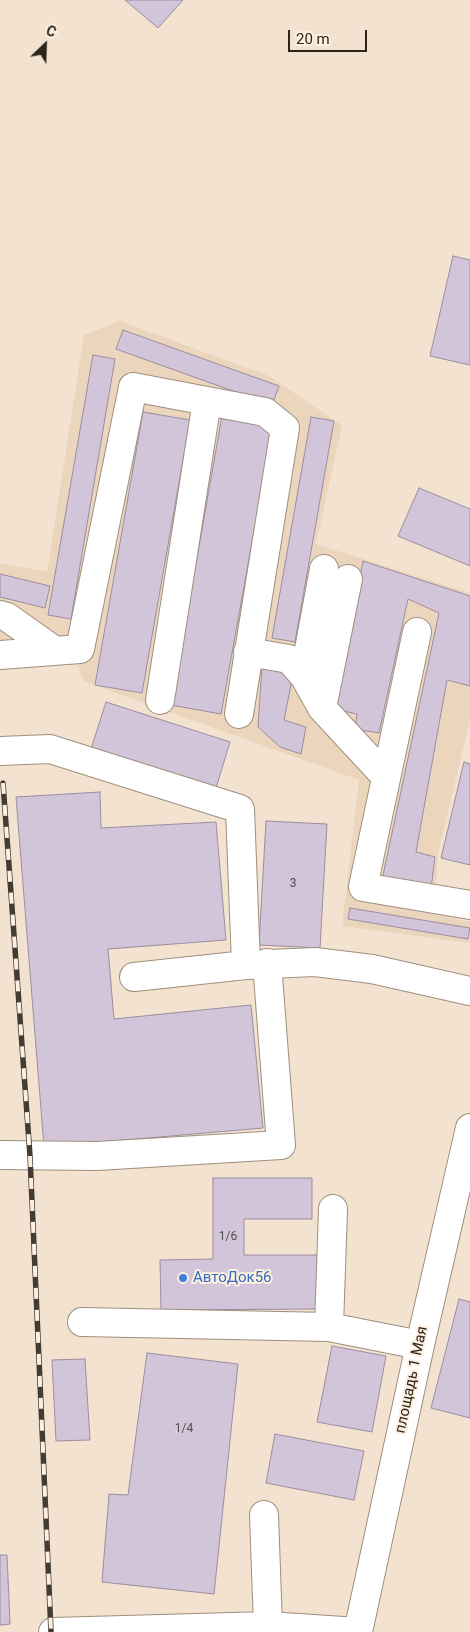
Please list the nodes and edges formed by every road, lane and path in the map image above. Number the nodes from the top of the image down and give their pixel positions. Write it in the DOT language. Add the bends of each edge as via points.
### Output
graph roads {
  1 [pos="207,401"];
  2 [pos="0,615"];
  3 [pos="417,632"];
  4 [pos="56,651"];
  5 [pos="248,652"];
  6 [pos="0,655"];
  7 [pos="304,676"];
  8 [pos="160,700"];
  9 [pos="322,708"];
  10 [pos="238,714"];
  11 [pos="0,751"];
  12 [pos="386,776"];
  13 [pos="470,905"];
  14 [pos="257,964"];
  15 [pos="134,977"];
  16 [pos="470,991"];
  17 [pos="470,1128"];
  18 [pos="0,1155"];
  19 [pos="332,1209"];
  20 [pos="82,1322"];
  21 [pos="329,1327"];
  22 [pos="420,1345"];
  23 [pos="264,1515"];
  24 [pos="268,1626"];
  25 [pos="53,1632"];
  26 [pos="358,1632"];
  1 -- 4 [label="street" via="134,387 80,649"];
  1 -- 5 [label="street" via="265,412 285,428"];
  1 -- 8 [label="street"];
  2 -- 4 [label="street"];
  3 -- 12 [label="street"];
  4 -- 6 [label="street"];
  5 -- 7 [label="street" via="289,659"];
  5 -- 10 [label="street"];
  7 -- 9 [label="street"];
  7 -- 9 [label="street" via="336,574"];
  9 -- 12 [label="street"];
  11 -- 14 [label="street" via="50,749 240,810"];
  12 -- 13 [label="street" via="363,886"];
  14 -- 15 [label="street"];
  14 -- 16 [label="street" via="315,962 372,969"];
  14 -- 18 [label="street" via="281,1145 97,1156"];
  17 -- 22 [label="street, площадь 1 Мая"];
  19 -- 21 [label="street"];
  20 -- 21 [label="street"];
  21 -- 22 [label="street"];
  22 -- 26 [label="street, площадь 1 Мая"];
  23 -- 24 [label="street"];
  24 -- 25 [label="street"];
  24 -- 26 [label="street"];
}
